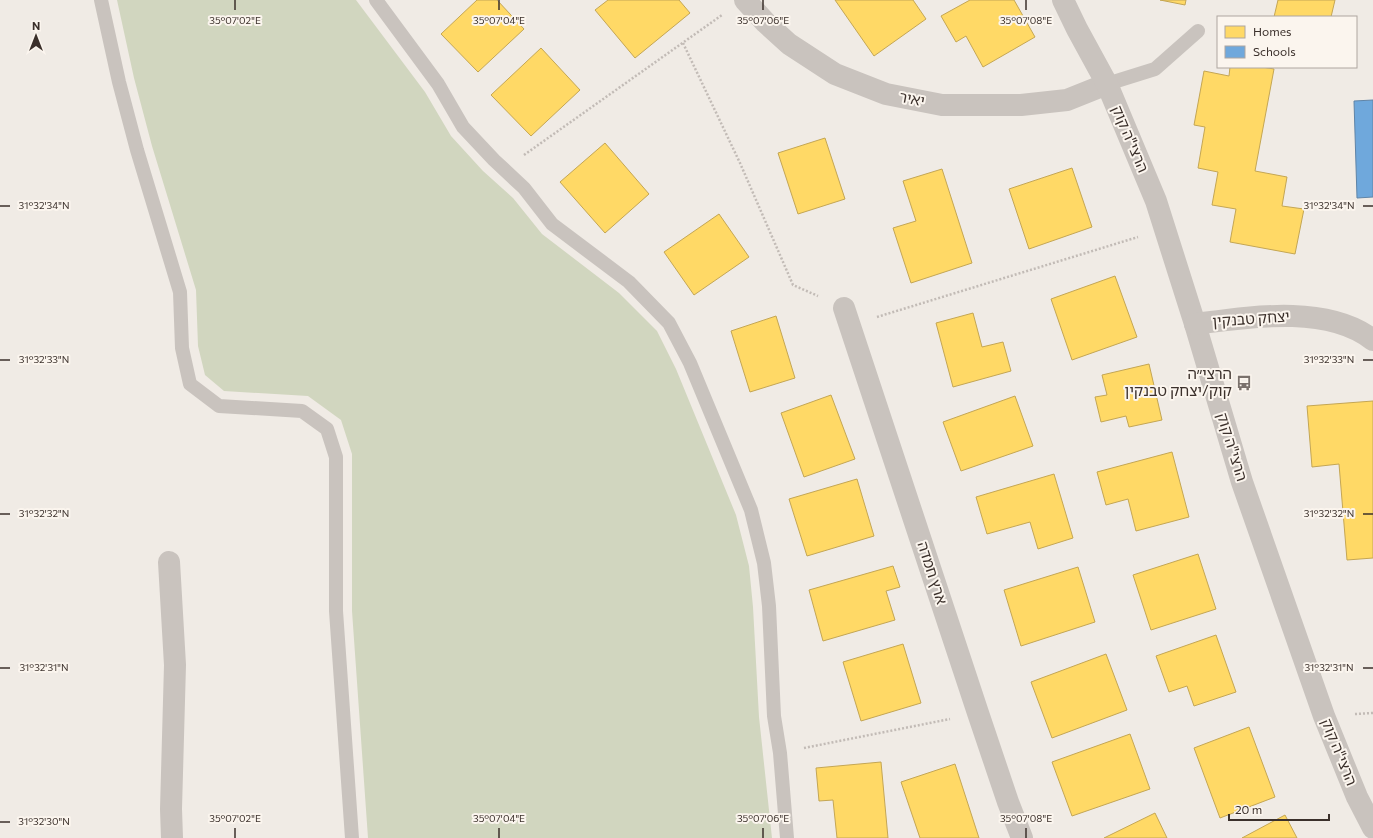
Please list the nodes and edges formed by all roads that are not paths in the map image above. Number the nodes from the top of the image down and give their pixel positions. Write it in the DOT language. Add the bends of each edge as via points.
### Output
graph roads {
  1 [pos="101,0"];
  2 [pos="376,0"];
  3 [pos="746,0"];
  4 [pos="1063,0"];
  5 [pos="1198,31"];
  6 [pos="1107,84"];
  7 [pos="847,317"];
  8 [pos="1195,324"];
  9 [pos="1373,340"];
  10 [pos="169,562"];
  11 [pos="1373,828"];
  12 [pos="172,838"];
  13 [pos="352,838"];
  14 [pos="787,838"];
  15 [pos="1022,838"];
  1 -- 13 [label="lane" via="137,150 180,292 182,348 190,384 219,406 302,411 328,429 336,457 336,611"];
  2 -- 14 [label="lane" via="438,84 463,127 524,188 552,224 628,282 669,322 690,363 751,510 764,563 769,606 774,716 780,753"];
  3 -- 6 [label="street, יאיר" via="789,44 835,74 886,94 942,105 1021,105 1067,100"];
  4 -- 6 [label="street, הרצי\"ה קוק"];
  5 -- 6 [label="lane" via="1155,69"];
  6 -- 8 [label="street, הרצי\"ה קוק" via="1156,201"];
  7 -- 15 [label="street, ארץ חמדה"];
  8 -- 9 [label="street, יצחק טבנקין" via="1278,315 1314,318 1347,325"];
  8 -- 11 [label="street, הרצי\"ה קוק" via="1242,482 1324,716"];
  10 -- 12 [label="street" via="175,665"];
}
